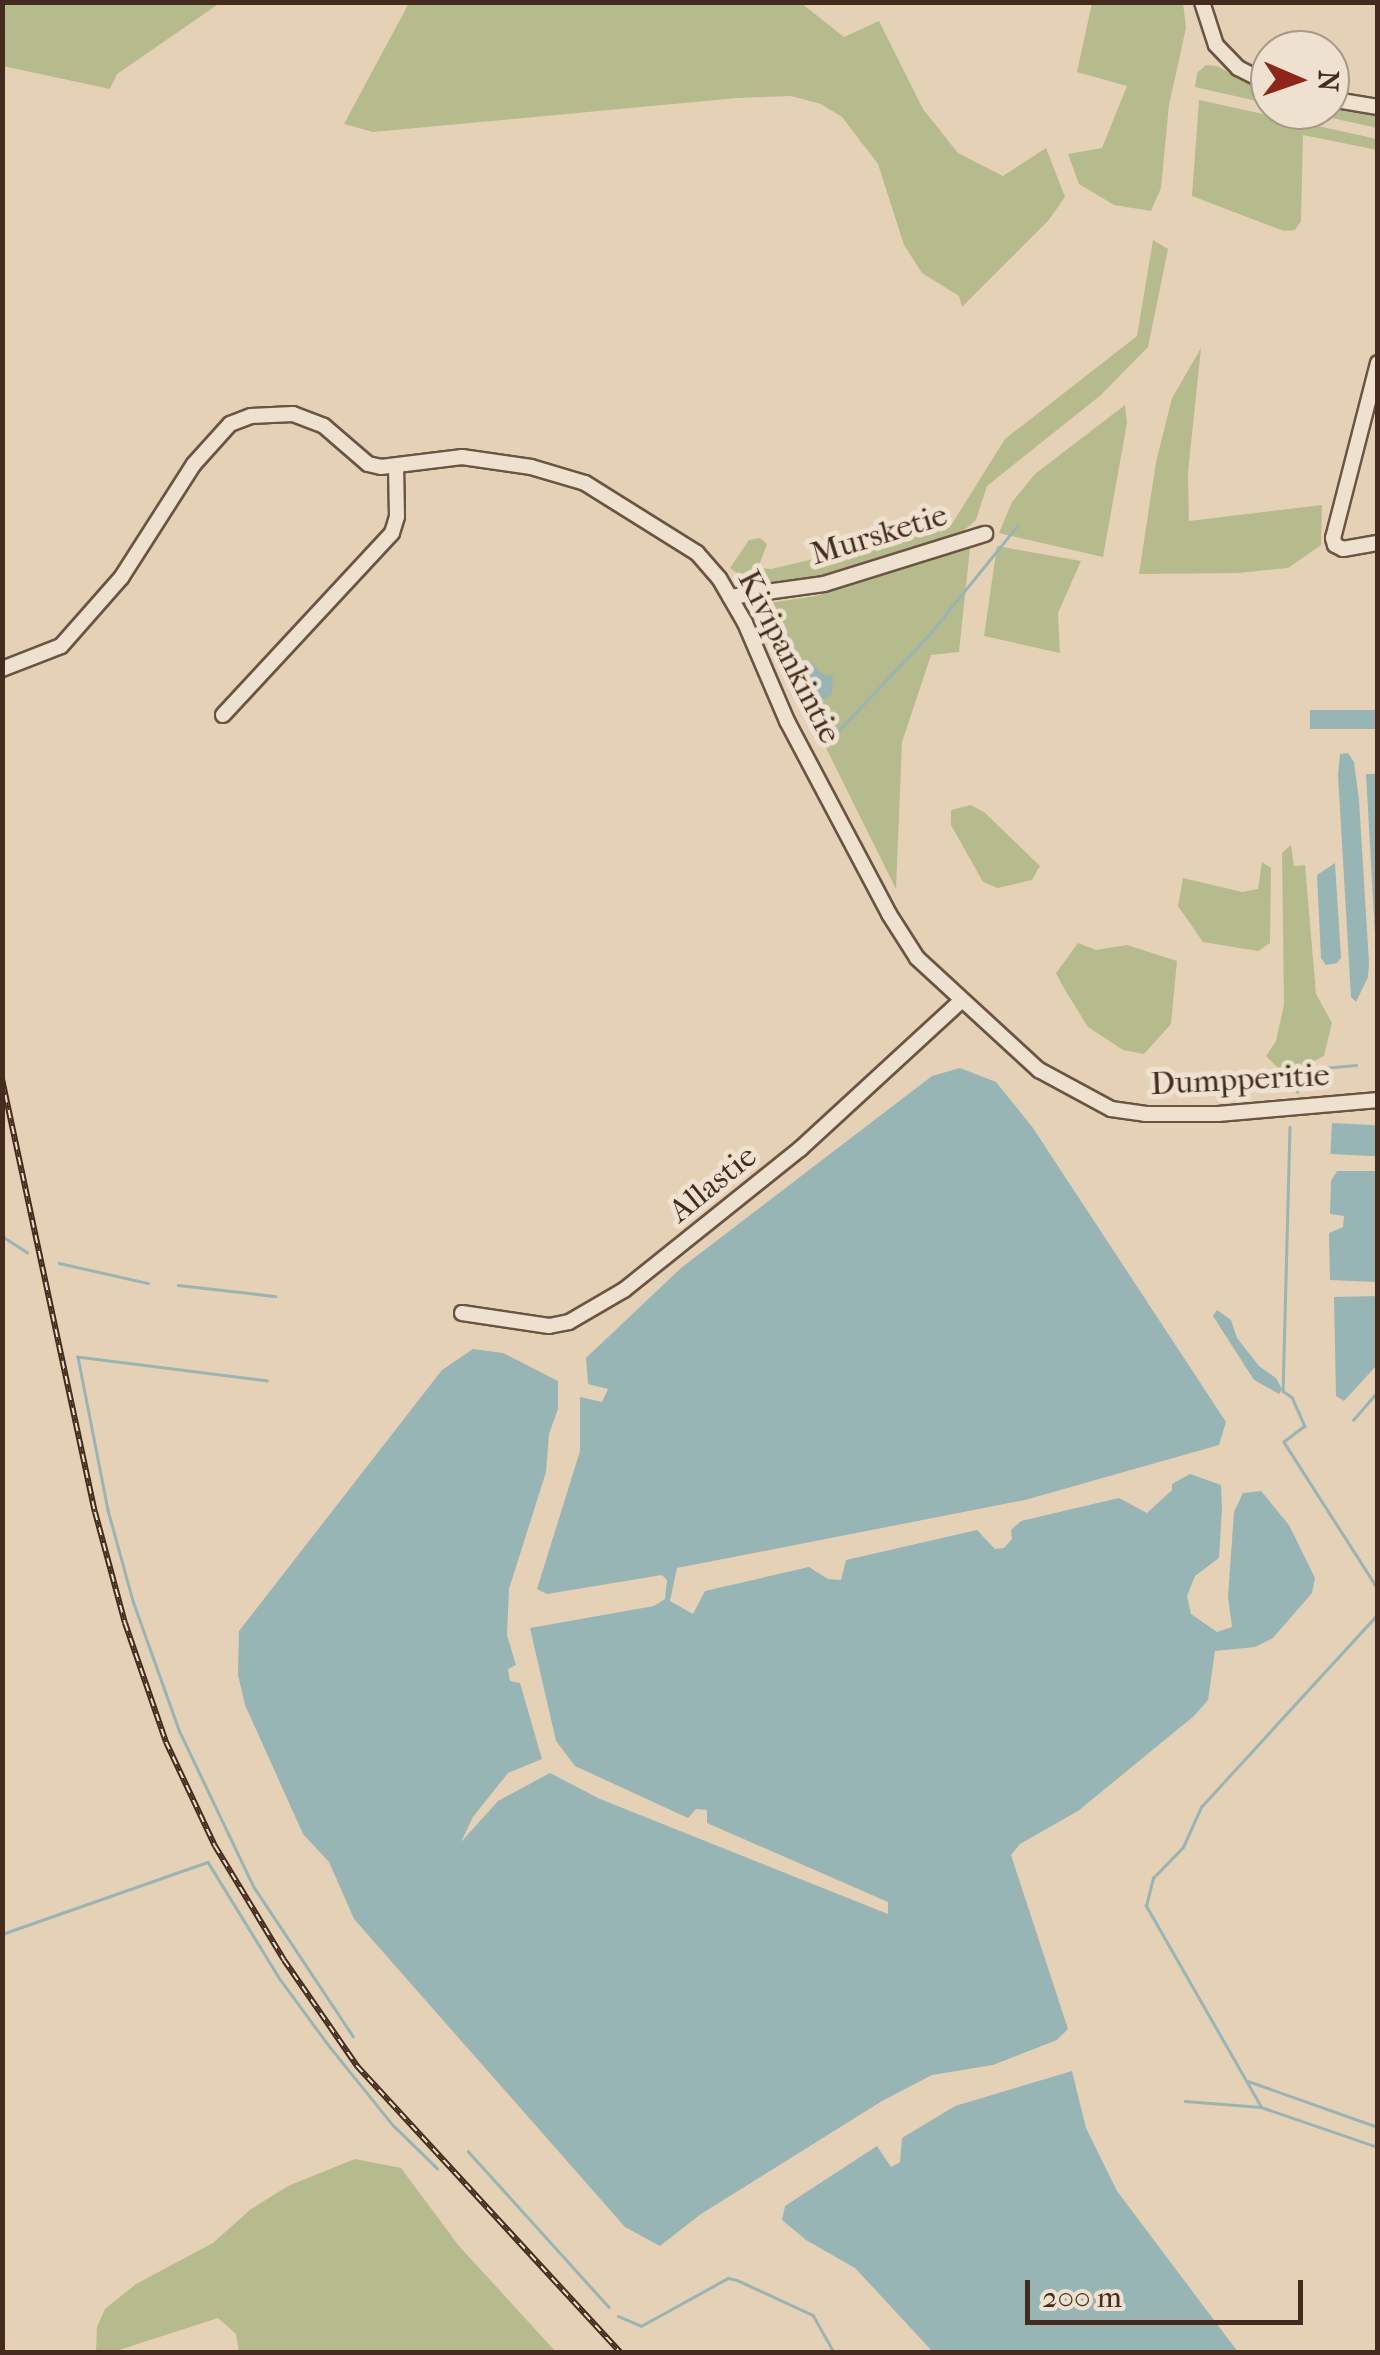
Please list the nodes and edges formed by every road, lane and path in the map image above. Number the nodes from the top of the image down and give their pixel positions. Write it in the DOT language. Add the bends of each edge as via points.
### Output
graph roads {
  1 [pos="1202,2"];
  2 [pos="1250,74"];
  3 [pos="1350,102"];
  4 [pos="1378,107"];
  5 [pos="1378,362"];
  6 [pos="396,467"];
  7 [pos="985,534"];
  8 [pos="1378,543"];
  9 [pos="730,597"];
  10 [pos="2,669"];
  11 [pos="223,715"];
  12 [pos="960,1001"];
  13 [pos="1378,1100"];
  14 [pos="462,1313"];
  1 -- 2 [label="street" via="1216,45"];
  3 -- 4 [label="street"];
  5 -- 8 [label="street" via="1333,538 1343,549"];
  6 -- 9 [label="street, Kivipankintie" via="462,457 585,483 696,554"];
  6 -- 10 [label="street, Kivipankintie" via="368,464 324,426 293,414 230,424 194,464 121,578 61,646"];
  6 -- 11 [label="street" via="392,534"];
  7 -- 9 [label="street, Mursketie" via="824,584"];
  9 -- 12 [label="street, Kivipankintie" via="889,914 917,958"];
  12 -- 13 [label="street, Dumpperitie" via="1039,1070 1111,1109 1218,1114"];
  12 -- 14 [label="street, Allastie" via="800,1149 624,1290 570,1322 548,1326"];
}
